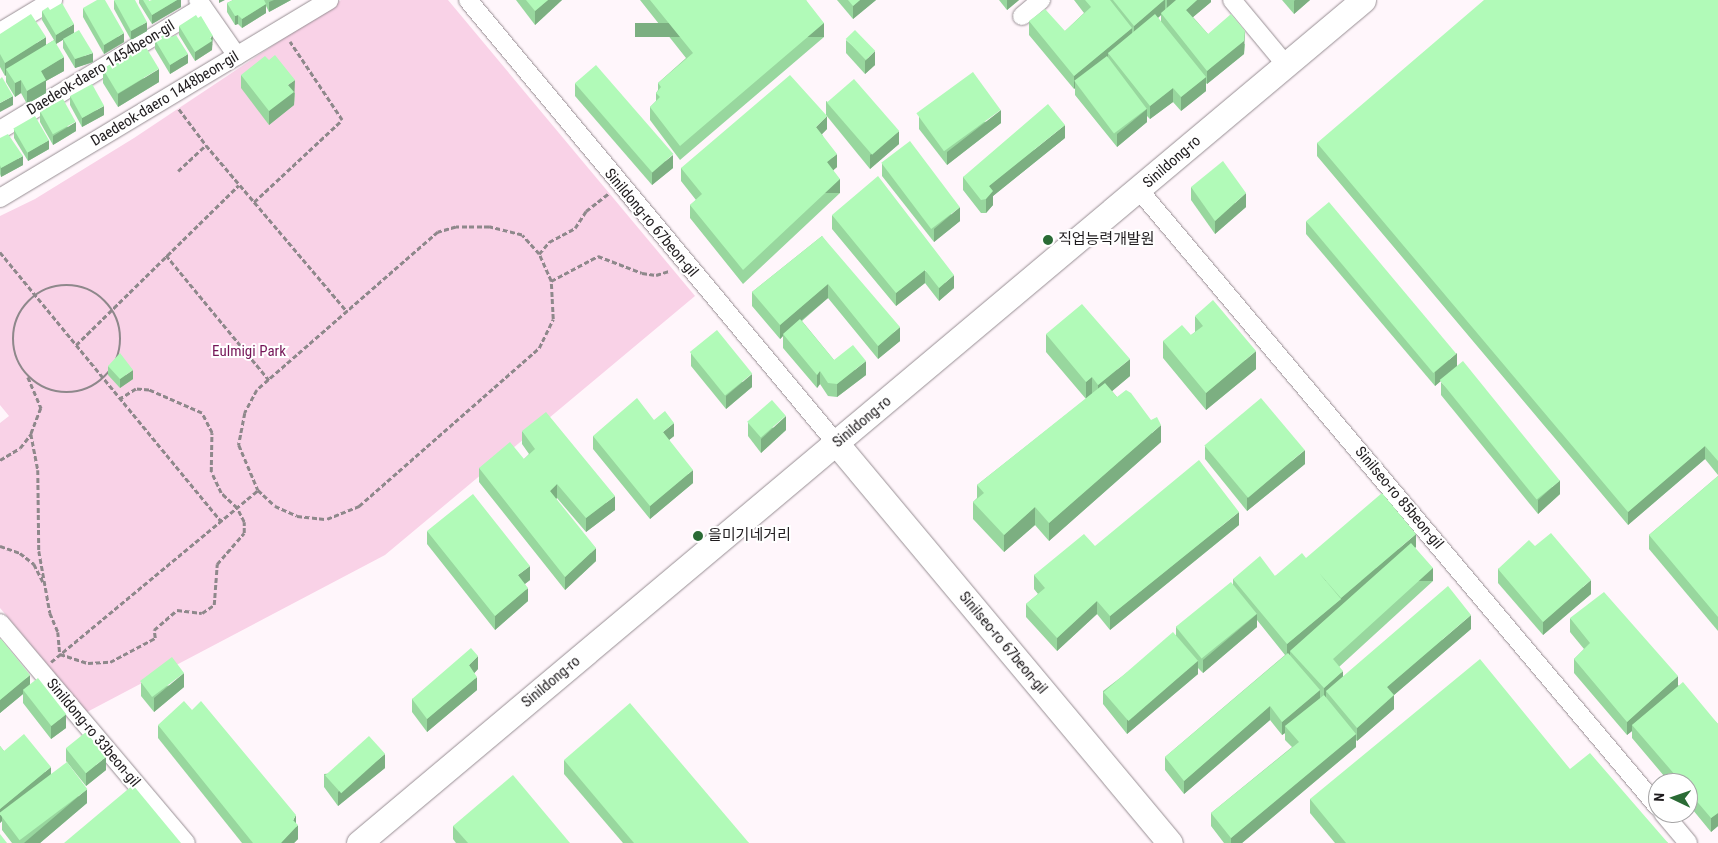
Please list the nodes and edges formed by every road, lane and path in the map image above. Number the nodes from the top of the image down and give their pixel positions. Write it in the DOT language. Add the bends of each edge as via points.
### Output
graph roads {
  1 [pos="53,0"];
  2 [pos="329,0"];
  3 [pos="468,0"];
  4 [pos="1041,0"];
  5 [pos="1232,0"];
  6 [pos="1363,0"];
  7 [pos="200,4"];
  8 [pos="1022,16"];
  9 [pos="281,28"];
  10 [pos="0,32"];
  11 [pos="236,56"];
  12 [pos="1286,65"];
  13 [pos="170,96"];
  14 [pos="0,130"];
  15 [pos="206,145"];
  16 [pos="178,171"];
  17 [pos="239,185"];
  18 [pos="1139,190"];
  19 [pos="609,193"];
  20 [pos="0,198"];
  21 [pos="254,202"];
  22 [pos="0,252"];
  23 [pos="539,254"];
  24 [pos="166,255"];
  25 [pos="669,272"];
  26 [pos="551,281"];
  27 [pos="37,294"];
  28 [pos="112,308"];
  29 [pos="347,312"];
  30 [pos="76,345"];
  31 [pos="28,377"];
  32 [pos="103,378"];
  33 [pos="269,380"];
  34 [pos="120,399"];
  35 [pos="31,434"];
  36 [pos="836,443"];
  37 [pos="0,460"];
  38 [pos="258,490"];
  39 [pos="237,508"];
  40 [pos="221,521"];
  41 [pos="0,546"];
  42 [pos="45,585"];
  43 [pos="0,622"];
  44 [pos="60,654"];
  45 [pos="40,670"];
  46 [pos="1648,795"];
  47 [pos="1671,823"];
  48 [pos="186,843"];
  49 [pos="359,843"];
  50 [pos="1170,843"];
  51 [pos="1688,843"];
  1 -- 10 [label="street"];
  2 -- 9 [label="street, Daedeok-daero 1448beon-gil"];
  3 -- 36 [label="street, Sinildong-ro 67beon-gil"];
  4 -- 8 [label="street"];
  5 -- 12 [label="street"];
  6 -- 12 [label="main road, Sinildong-ro"];
  7 -- 11 [label="street"];
  7 -- 14 [label="street, Daedeok-daero 1454beon-gil"];
  9 -- 11 [label="street, Daedeok-daero 1448beon-gil"];
  9 -- 21 [label="path" via="342,120"];
  11 -- 13 [label="street, Daedeok-daero 1448beon-gil"];
  12 -- 18 [label="main road, Sinildong-ro"];
  13 -- 15 [label="path"];
  13 -- 20 [label="street, Daedeok-daero 1448beon-gil"];
  15 -- 16 [label="path"];
  15 -- 17 [label="path"];
  17 -- 21 [label="path"];
  17 -- 24 [label="path"];
  18 -- 36 [label="main road, Sinildong-ro"];
  18 -- 46 [label="street, Sinilseo-ro 85beon-gil"];
  19 -- 23 [label="path" via="586,211 574,228 549,242"];
  21 -- 29 [label="path"];
  22 -- 27 [label="path"];
  23 -- 26 [label="path"];
  23 -- 29 [label="path" via="522,235 489,227 456,227 438,232"];
  24 -- 28 [label="path"];
  24 -- 33 [label="path"];
  25 -- 26 [label="path" via="656,275 642,273 598,256"];
  26 -- 38 [label="path" via="553,319 539,348 359,506 327,519 297,516 275,506"];
  27 -- 28 [label="path" via="69,285 92,292"];
  27 -- 30 [label="path"];
  27 -- 31 [label="path" via="23,308 15,324 13,343 18,361"];
  28 -- 30 [label="path"];
  28 -- 32 [label="path" via="119,323 121,340 118,357"];
  29 -- 33 [label="path"];
  30 -- 32 [label="path"];
  31 -- 32 [label="path" via="43,388 61,393 80,392"];
  31 -- 35 [label="path" via="41,408"];
  32 -- 34 [label="path"];
  33 -- 38 [label="path" via="257,390 245,414 239,445"];
  34 -- 39 [label="path" via="136,389 149,390 202,413 212,433 212,472 221,493"];
  34 -- 40 [label="path"];
  35 -- 37 [label="path" via="20,448"];
  35 -- 42 [label="path" via="38,470 39,551"];
  36 -- 49 [label="main road, Sinildong-ro"];
  36 -- 50 [label="main road, Sinilseo-ro 67beon-gil"];
  38 -- 39 [label="path"];
  39 -- 40 [label="path"];
  39 -- 44 [label="path" via="244,522 244,533 217,564 214,605 202,612 177,610 154,630 155,638 110,662 88,663"];
  40 -- 44 [label="path"];
  41 -- 42 [label="path" via="20,553 34,564"];
  42 -- 44 [label="path"];
  43 -- 45 [label="street, Sinildong-ro 33beon-gil"];
  44 -- 45 [label="path"];
  45 -- 48 [label="street, Sinildong-ro 33beon-gil"];
  47 -- 51 [label="street"];
}
